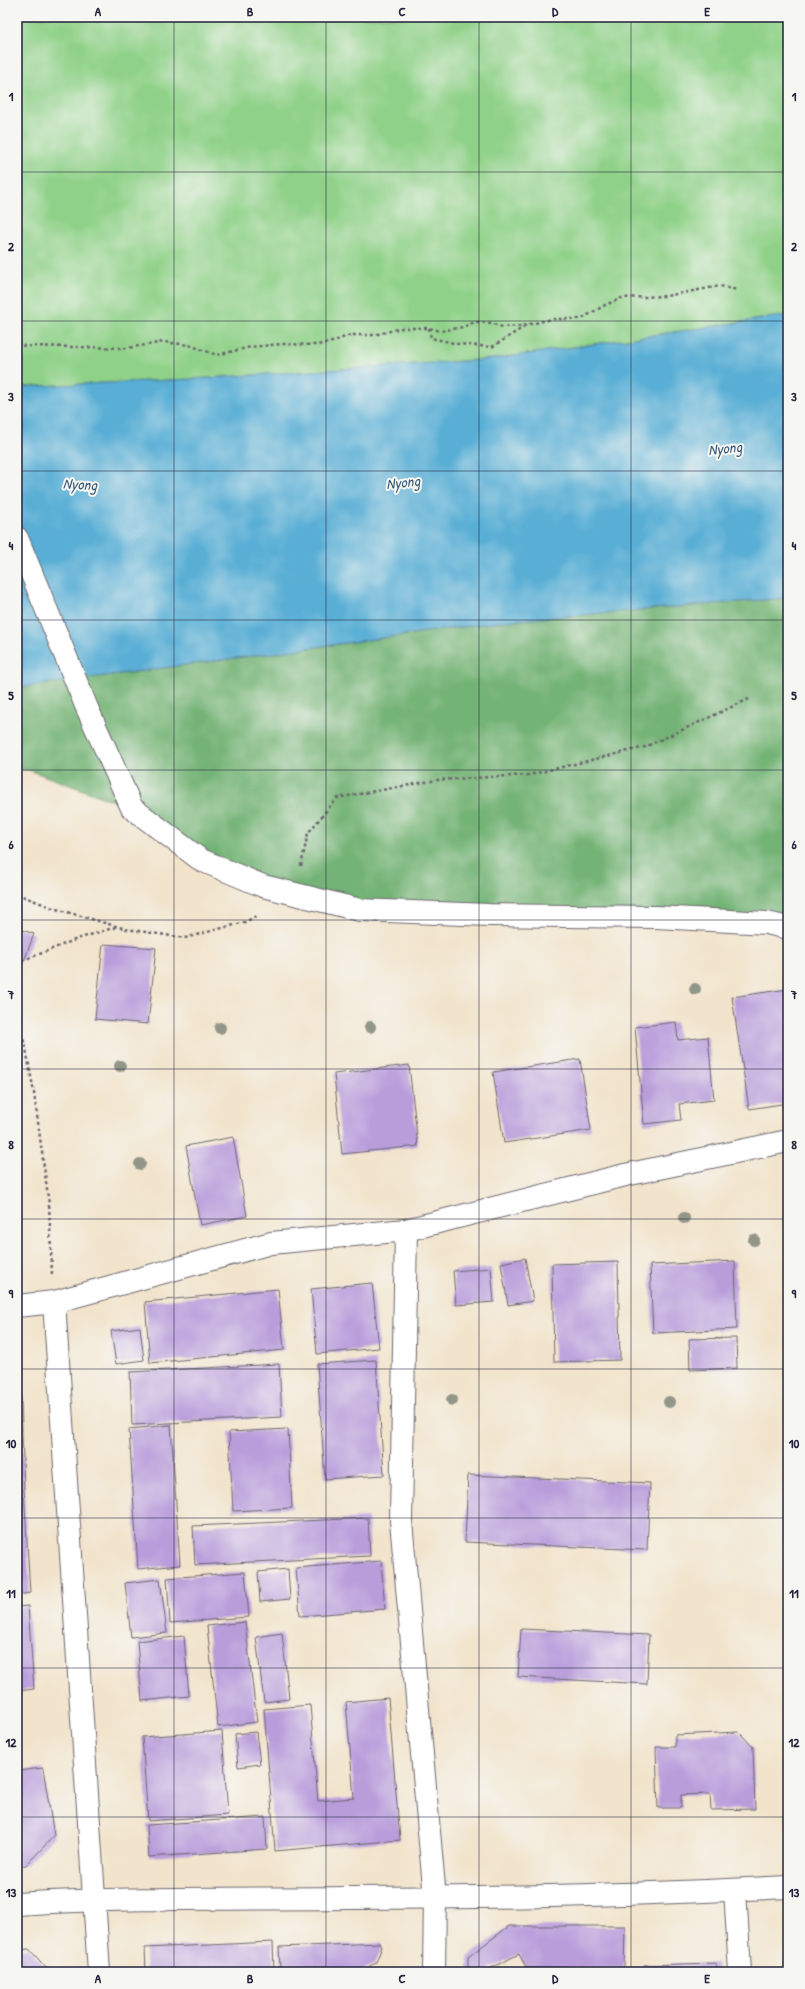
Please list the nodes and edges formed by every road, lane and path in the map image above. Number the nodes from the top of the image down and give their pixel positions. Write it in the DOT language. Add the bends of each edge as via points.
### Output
graph roads {
  1 [pos="737,290"];
  2 [pos="525,326"];
  3 [pos="429,328"];
  4 [pos="17,342"];
  5 [pos="17,538"];
  6 [pos="749,699"];
  7 [pos="17,894"];
  8 [pos="295,894"];
  9 [pos="116,926"];
  10 [pos="788,928"];
  11 [pos="17,963"];
  12 [pos="17,1029"];
  13 [pos="788,1141"];
  14 [pos="406,1230"];
  15 [pos="54,1302"];
  16 [pos="17,1306"];
  17 [pos="788,1602"];
  18 [pos="788,1676"];
  19 [pos="788,1887"];
  20 [pos="735,1890"];
  21 [pos="436,1898"];
  22 [pos="94,1899"];
  23 [pos="17,1904"];
  24 [pos="99,1972"];
  25 [pos="434,1972"];
  26 [pos="740,1972"];
  1 -- 2 [label="path" via="720,286 666,296 622,298 581,319 552,319"];
  2 -- 3 [label="path" via="502,327 475,322 441,331"];
  2 -- 3 [label="path" via="492,347 431,338"];
  3 -- 4 [label="path" via="402,328 374,335 350,335 317,345 251,347 217,355 189,345 164,342 127,348 24,346"];
  5 -- 8 [label="street" via="87,708 132,808 201,860 263,886"];
  6 -- 8 [label="path" via="646,747 529,775 437,780 337,798 308,833"];
  7 -- 9 [label="path" via="53,908"];
  8 -- 9 [label="path" via="245,922 185,938"];
  8 -- 10 [label="street" via="360,910 656,917 766,923"];
  9 -- 11 [label="path" via="77,938"];
  12 -- 15 [label="path" via="25,1043 42,1146 49,1204"];
  13 -- 14 [label="street" via="625,1175"];
  14 -- 15 [label="street" via="271,1243"];
  14 -- 21 [label="street" via="401,1521"];
  15 -- 16 [label="street"];
  15 -- 22 [label="street"];
  17 -- 18 [label="path" via="785,1651"];
  19 -- 20 [label="street"];
  20 -- 21 [label="street"];
  20 -- 26 [label="street"];
  21 -- 22 [label="street"];
  21 -- 25 [label="street"];
  22 -- 23 [label="street"];
  22 -- 24 [label="street"];
}
